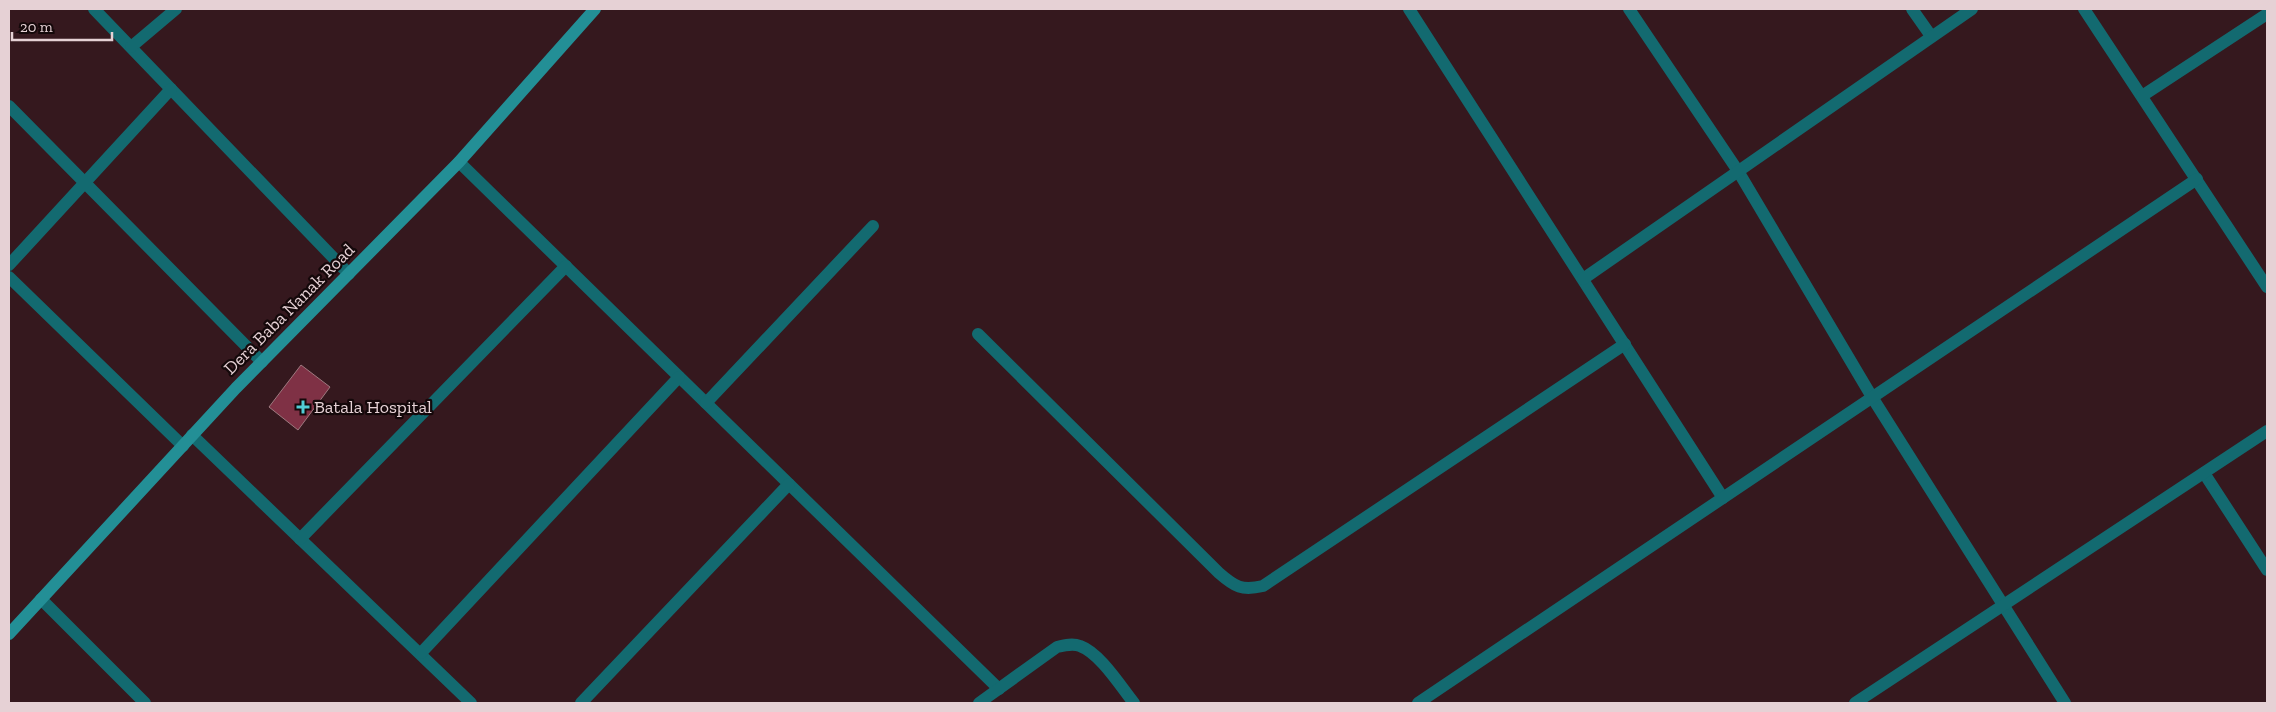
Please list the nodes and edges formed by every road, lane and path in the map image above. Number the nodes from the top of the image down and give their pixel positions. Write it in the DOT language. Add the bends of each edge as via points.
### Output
graph roads {
  1 [pos="94,9"];
  2 [pos="176,9"];
  3 [pos="595,9"];
  4 [pos="1408,9"];
  5 [pos="1629,9"];
  6 [pos="1912,9"];
  7 [pos="1972,9"];
  8 [pos="2084,9"];
  9 [pos="2267,14"];
  10 [pos="1931,36"];
  11 [pos="131,46"];
  12 [pos="171,89"];
  13 [pos="2142,96"];
  14 [pos="9,106"];
  15 [pos="459,162"];
  16 [pos="1738,171"];
  17 [pos="2197,179"];
  18 [pos="85,183"];
  19 [pos="873,226"];
  20 [pos="9,265"];
  21 [pos="566,266"];
  22 [pos="349,274"];
  23 [pos="9,277"];
  24 [pos="1583,279"];
  25 [pos="2267,287"];
  26 [pos="978,334"];
  27 [pos="1625,344"];
  28 [pos="262,362"];
  29 [pos="679,377"];
  30 [pos="1872,398"];
  31 [pos="706,403"];
  32 [pos="2267,431"];
  33 [pos="192,435"];
  34 [pos="183,446"];
  35 [pos="2204,472"];
  36 [pos="789,484"];
  37 [pos="1723,498"];
  38 [pos="300,539"];
  39 [pos="2267,570"];
  40 [pos="41,599"];
  41 [pos="2005,606"];
  42 [pos="9,634"];
  43 [pos="421,653"];
  44 [pos="998,689"];
  45 [pos="145,703"];
  46 [pos="471,703"];
  47 [pos="582,703"];
  48 [pos="979,703"];
  49 [pos="1134,703"];
  50 [pos="1418,703"];
  51 [pos="1854,703"];
  52 [pos="2065,703"];
  1 -- 11 [label="street"];
  2 -- 11 [label="street"];
  3 -- 15 [label="main road, Dera Baba Nanak Road"];
  4 -- 24 [label="street"];
  5 -- 16 [label="street"];
  6 -- 10 [label="street"];
  7 -- 10 [label="street"];
  8 -- 13 [label="street"];
  9 -- 13 [label="street"];
  10 -- 16 [label="street"];
  11 -- 12 [label="street"];
  12 -- 18 [label="street"];
  12 -- 22 [label="street"];
  13 -- 17 [label="street"];
  14 -- 18 [label="street"];
  15 -- 21 [label="street"];
  15 -- 22 [label="main road, Dera Baba Nanak Road"];
  16 -- 24 [label="street"];
  16 -- 30 [label="street"];
  17 -- 25 [label="street"];
  17 -- 30 [label="street"];
  18 -- 20 [label="street"];
  18 -- 28 [label="street"];
  19 -- 31 [label="street"];
  21 -- 29 [label="street"];
  21 -- 38 [label="street"];
  22 -- 28 [label="main road, Dera Baba Nanak Road"];
  23 -- 34 [label="street"];
  24 -- 27 [label="street"];
  26 -- 27 [label="street" via="1219,574 1233,585 1248,590 1263,586"];
  27 -- 37 [label="street"];
  28 -- 33 [label="main road, Dera Baba Nanak Road"];
  29 -- 31 [label="street"];
  29 -- 43 [label="street"];
  30 -- 37 [label="street"];
  30 -- 41 [label="street"];
  31 -- 36 [label="street"];
  32 -- 35 [label="street"];
  33 -- 34 [label="main road, Dera Baba Nanak Road"];
  33 -- 38 [label="street"];
  34 -- 40 [label="main road, Dera Baba Nanak Road"];
  35 -- 39 [label="street"];
  35 -- 41 [label="street"];
  36 -- 44 [label="street"];
  36 -- 47 [label="street"];
  37 -- 50 [label="street"];
  38 -- 43 [label="street"];
  40 -- 42 [label="main road, Dera Baba Nanak Road"];
  40 -- 45 [label="street"];
  41 -- 51 [label="street"];
  41 -- 52 [label="street"];
  43 -- 46 [label="street"];
  44 -- 48 [label="street"];
  44 -- 49 [label="street" via="1057,647 1070,644 1081,646 1096,657"];
}
